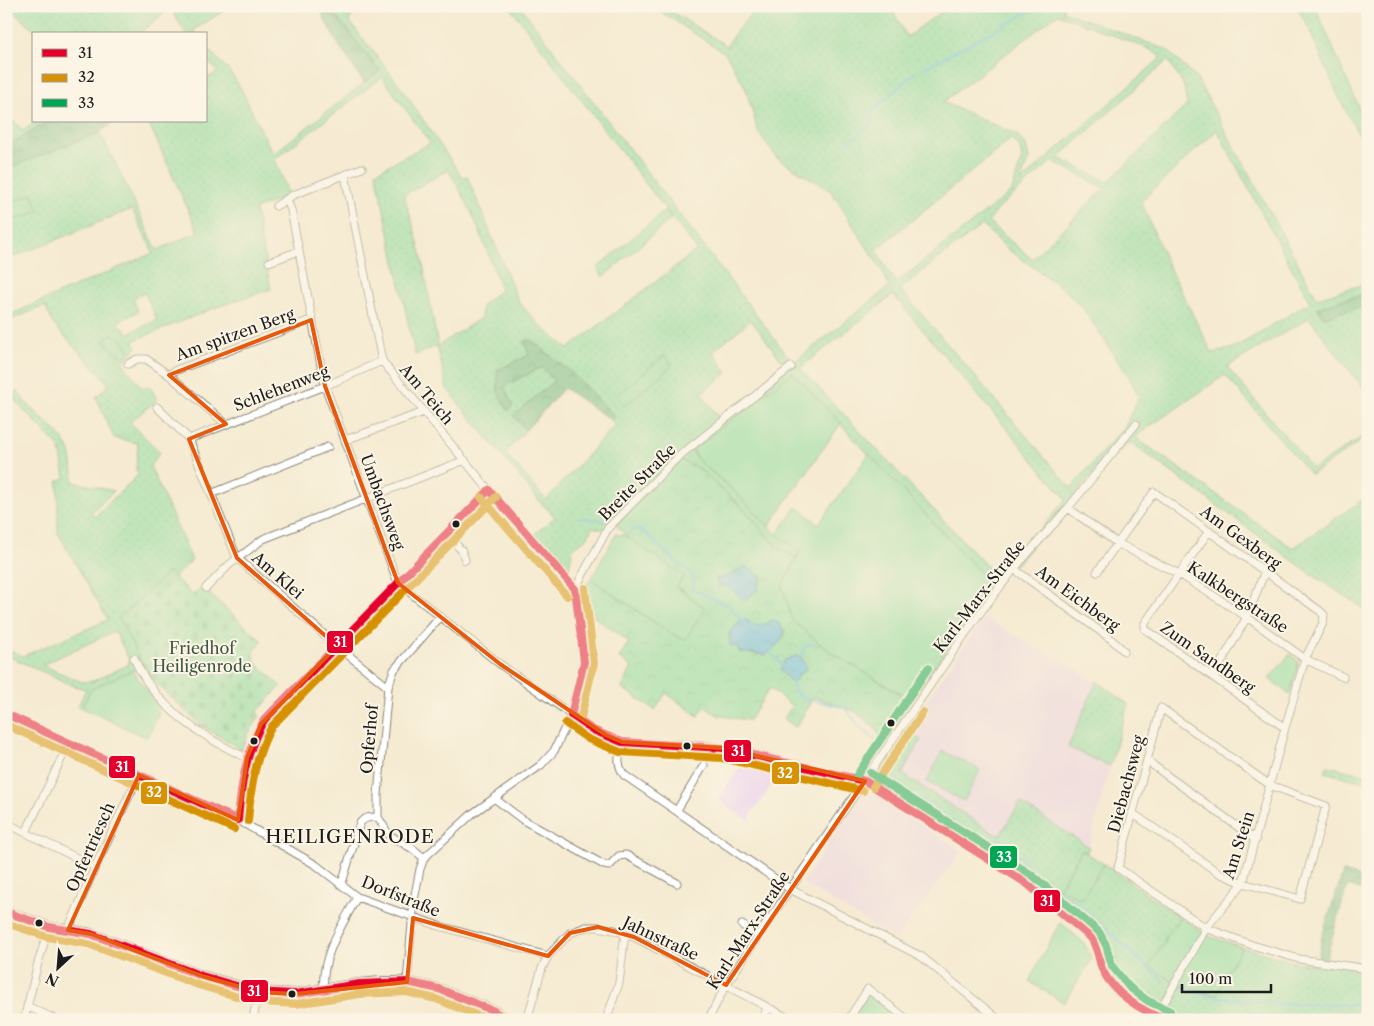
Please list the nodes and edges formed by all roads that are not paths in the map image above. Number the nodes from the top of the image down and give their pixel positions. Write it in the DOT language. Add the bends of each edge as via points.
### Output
graph roads {
  1 [pos="362,168"];
  2 [pos="345,174"];
  3 [pos="287,200"];
  4 [pos="276,206"];
  5 [pos="299,251"];
  6 [pos="270,262"];
  7 [pos="311,320"];
  8 [pos="382,361"];
  9 [pos="128,364"];
  10 [pos="791,367"];
  11 [pos="169,375"];
  12 [pos="325,386"];
  13 [pos="157,407"];
  14 [pos="424,412"];
  15 [pos="226,424"];
  16 [pos="1136,424"];
  17 [pos="189,439"];
  18 [pos="345,440"];
  19 [pos="328,447"];
  20 [pos="465,460"];
  21 [pos="489,490"];
  22 [pos="211,494"];
  23 [pos="367,498"];
  24 [pos="1068,508"];
  25 [pos="1209,531"];
  26 [pos="447,534"];
  27 [pos="1117,543"];
  28 [pos="238,558"];
  29 [pos="465,560"];
  30 [pos="1014,569"];
  31 [pos="1265,571"];
  32 [pos="1098,572"];
  33 [pos="1179,574"];
  34 [pos="398,583"];
  35 [pos="206,588"];
  36 [pos="575,589"];
  37 [pos="440,617"];
  38 [pos="1247,617"];
  39 [pos="337,646"];
  40 [pos="1124,651"];
  41 [pos="134,658"];
  42 [pos="1305,659"];
  43 [pos="1213,677"];
  44 [pos="1343,677"];
  45 [pos="388,687"];
  46 [pos="6,714"];
  47 [pos="571,715"];
  48 [pos="1284,728"];
  49 [pos="622,742"];
  50 [pos="69,743"];
  51 [pos="247,758"];
  52 [pos="1147,761"];
  53 [pos="704,765"];
  54 [pos="139,775"];
  55 [pos="865,781"];
  56 [pos="1270,785"];
  57 [pos="494,798"];
  58 [pos="676,810"];
  59 [pos="1132,813"];
  60 [pos="378,817"];
  61 [pos="238,820"];
  62 [pos="6,823"];
  63 [pos="26,832"];
  64 [pos="1256,840"];
  65 [pos="424,858"];
  66 [pos="95,867"];
  67 [pos="677,883"];
  68 [pos="1243,883"];
  69 [pos="342,884"];
  70 [pos="790,889"];
  71 [pos="358,896"];
  72 [pos="6,912"];
  73 [pos="413,918"];
  74 [pos="742,925"];
  75 [pos="49,927"];
  76 [pos="1206,928"];
  77 [pos="68,930"];
  78 [pos="625,933"];
  79 [pos="758,936"];
  80 [pos="548,956"];
  81 [pos="1368,969"];
  82 [pos="407,982"];
  83 [pos="726,985"];
  84 [pos="324,990"];
  85 [pos="258,992"];
  86 [pos="27,1006"];
  87 [pos="768,1007"];
  88 [pos="1156,1018"];
  89 [pos="24,1020"];
  90 [pos="57,1020"];
  91 [pos="253,1020"];
  92 [pos="507,1020"];
  93 [pos="527,1020"];
  94 [pos="606,1020"];
  95 [pos="708,1020"];
  96 [pos="762,1020"];
  97 [pos="792,1020"];
  98 [pos="848,1020"];
  99 [pos="908,1020"];
  100 [pos="999,1020"];
  101 [pos="1167,1020"];
  1 -- 2 [label="street"];
  2 -- 3 [label="street"];
  2 -- 8 [label="street, Am Teich"];
  3 -- 4 [label="street"];
  3 -- 5 [label="street, Umbachsweg"];
  5 -- 6 [label="street"];
  5 -- 7 [label="street, Umbachsweg"];
  7 -- 11 [label="street, Am spitzen Berg"];
  7 -- 12 [label="street, Umbachsweg"];
  8 -- 12 [label="street, Schlehenweg"];
  8 -- 14 [label="street, Am Teich"];
  9 -- 11 [label="street" via="146,359"];
  10 -- 36 [label="street, Breite Straße" via="654,480 608,528"];
  11 -- 15 [label="street"];
  12 -- 15 [label="street, Schlehenweg"];
  12 -- 18 [label="street, Umbachsweg"];
  13 -- 17 [label="street, Am Klei"];
  14 -- 18 [label="street"];
  14 -- 20 [label="street, Am Teich"];
  15 -- 17 [label="street, Schlehenweg"];
  16 -- 24 [label="street, Karl-Marx-Straße"];
  17 -- 22 [label="street, Am Klei"];
  18 -- 23 [label="street, Umbachsweg"];
  19 -- 22 [label="street"];
  20 -- 21 [label="street, Am Teich"];
  20 -- 23 [label="street"];
  21 -- 26 [label="street"];
  21 -- 36 [label="street, Am Teich"];
  22 -- 28 [label="street, Am Klei"];
  23 -- 28 [label="street" via="263,539"];
  23 -- 34 [label="street, Umbachsweg"];
  24 -- 27 [label="street, Kalkbergstraße"];
  24 -- 30 [label="street, Karl-Marx-Straße"];
  25 -- 27 [label="street, Am Gexberg" via="1154,492"];
  25 -- 31 [label="street, Am Gexberg"];
  25 -- 33 [label="street"];
  26 -- 29 [label="street" via="462,551"];
  26 -- 34 [label="street"];
  27 -- 32 [label="street"];
  27 -- 33 [label="street, Kalkbergstraße"];
  28 -- 35 [label="street"];
  28 -- 39 [label="street, Am Klei"];
  30 -- 40 [label="street, Am Eichberg"];
  30 -- 55 [label="street, Karl-Marx-Straße" via="936,674"];
  31 -- 38 [label="street"];
  31 -- 42 [label="street, Am Gexberg" via="1324,615"];
  33 -- 38 [label="street, Kalkbergstraße"];
  33 -- 43 [label="street, Zum Sandberg" via="1145,623 1145,629"];
  34 -- 37 [label="street"];
  34 -- 39 [label="street"];
  36 -- 47 [label="street" via="584,662"];
  37 -- 45 [label="street, Opferhof" via="394,670"];
  37 -- 47 [label="street"];
  38 -- 42 [label="street, Kalkbergstraße"];
  38 -- 43 [label="street"];
  39 -- 45 [label="street, Am Klei"];
  39 -- 51 [label="street" via="264,720"];
  41 -- 51 [label="street" via="142,676 177,716 200,734"];
  42 -- 44 [label="street, Kalkbergstraße"];
  42 -- 48 [label="street, Am Stein"];
  43 -- 48 [label="street, Zum Sandberg"];
  45 -- 60 [label="street, Opferhof"];
  46 -- 50 [label="street, Dorfstraße"];
  47 -- 49 [label="street" via="593,730"];
  47 -- 57 [label="street" via="554,750 541,765"];
  48 -- 56 [label="street, Am Stein"];
  49 -- 55 [label="street" via="723,748"];
  49 -- 58 [label="street" via="618,766 624,775"];
  50 -- 54 [label="street, Dorfstraße"];
  50 -- 63 [label="street"];
  51 -- 61 [label="street"];
  52 -- 56 [label="street, Diebachsweg" via="1160,708"];
  52 -- 59 [label="street, Diebachsweg"];
  52 -- 64 [label="street"];
  53 -- 58 [label="street"];
  54 -- 61 [label="street, Dorfstraße"];
  54 -- 66 [label="street, Opfertriesch"];
  55 -- 70 [label="street, Karl-Marx-Straße"];
  55 -- 88 [label="street" via="1026,883 1091,938 1097,946 1102,969 1117,989 1135,1006"];
  56 -- 64 [label="street, Am Stein"];
  56 -- 68 [label="street" via="1326,806 1300,899"];
  57 -- 65 [label="street"];
  57 -- 67 [label="street" via="523,820 604,865 609,866 619,856 626,855"];
  58 -- 70 [label="street"];
  59 -- 68 [label="street" via="1219,873"];
  59 -- 76 [label="street, Diebachsweg" via="1118,868"];
  60 -- 65 [label="street" via="389,835"];
  60 -- 69 [label="street" via="363,819 360,823"];
  61 -- 69 [label="street, Dorfstraße" via="316,865"];
  62 -- 63 [label="street"];
  63 -- 66 [label="street"];
  64 -- 68 [label="street, Am Stein"];
  65 -- 73 [label="street" via="416,885"];
  66 -- 77 [label="street, Opfertriesch"];
  68 -- 76 [label="street, Am Stein"];
  69 -- 71 [label="street, Dorfstraße"];
  70 -- 79 [label="street, Karl-Marx-Straße"];
  70 -- 100 [label="street" via="922,957"];
  71 -- 73 [label="street, Dorfstraße"];
  71 -- 84 [label="street" via="327,960"];
  72 -- 75 [label="main road"];
  73 -- 80 [label="street, Dorfstraße"];
  73 -- 82 [label="street"];
  74 -- 79 [label="street"];
  75 -- 77 [label="main road"];
  75 -- 86 [label="street"];
  76 -- 81 [label="street" via="1299,959"];
  76 -- 88 [label="street, Am Stein"];
  77 -- 85 [label="main road" via="90,934 202,976"];
  78 -- 80 [label="street, Jahnstraße" via="586,927 570,933"];
  78 -- 83 [label="street, Jahnstraße"];
  78 -- 94 [label="street" via="619,984"];
  79 -- 83 [label="street, Karl-Marx-Straße"];
  80 -- 93 [label="street"];
  82 -- 84 [label="main road" via="373,982"];
  82 -- 92 [label="main road" via="439,989 494,1011"];
  83 -- 87 [label="street, Jahnstraße"];
  83 -- 95 [label="street, Karl-Marx-Straße"];
  84 -- 85 [label="main road" via="295,994"];
  85 -- 91 [label="street"];
  86 -- 89 [label="street"];
  86 -- 90 [label="street"];
  87 -- 96 [label="street"];
  87 -- 97 [label="street, Jahnstraße"];
  88 -- 101 [label="street"];
  98 -- 99 [label="street" via="868,989"];
}
